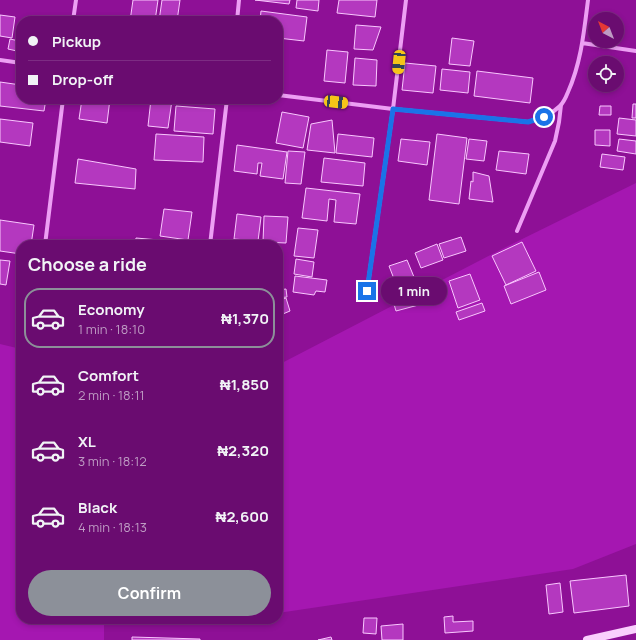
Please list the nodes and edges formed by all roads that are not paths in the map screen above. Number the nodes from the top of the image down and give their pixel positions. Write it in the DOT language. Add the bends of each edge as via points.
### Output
graph roads {
  1 [pos="76,0"];
  2 [pos="239,0"];
  3 [pos="406,0"];
  4 [pos="588,0"];
  5 [pos="74,16"];
  6 [pos="237,16"];
  7 [pos="582,43"];
  8 [pos="636,51"];
  9 [pos="0,60"];
  10 [pos="16,62"];
  11 [pos="283,96"];
  12 [pos="62,104"];
  13 [pos="226,104"];
  14 [pos="561,105"];
  15 [pos="393,109"];
  16 [pos="517,231"];
  17 [pos="46,240"];
  18 [pos="211,240"];
  19 [pos="367,291"];
  20 [pos="636,629"];
  21 [pos="587,640"];
  1 -- 5 [label="street"];
  2 -- 6 [label="street"];
  3 -- 15 [label="street"];
  4 -- 7 [label="street"];
  7 -- 8 [label="street"];
  7 -- 14 [label="street" via="578,63"];
  9 -- 10 [label="street"];
  11 -- 15 [label="street"];
  12 -- 17 [label="street"];
  13 -- 18 [label="street"];
  14 -- 15 [label="street" via="544,117 528,122"];
  14 -- 16 [label="street" via="555,141"];
  15 -- 19 [label="street"];
  20 -- 21 [label="street"];
}
